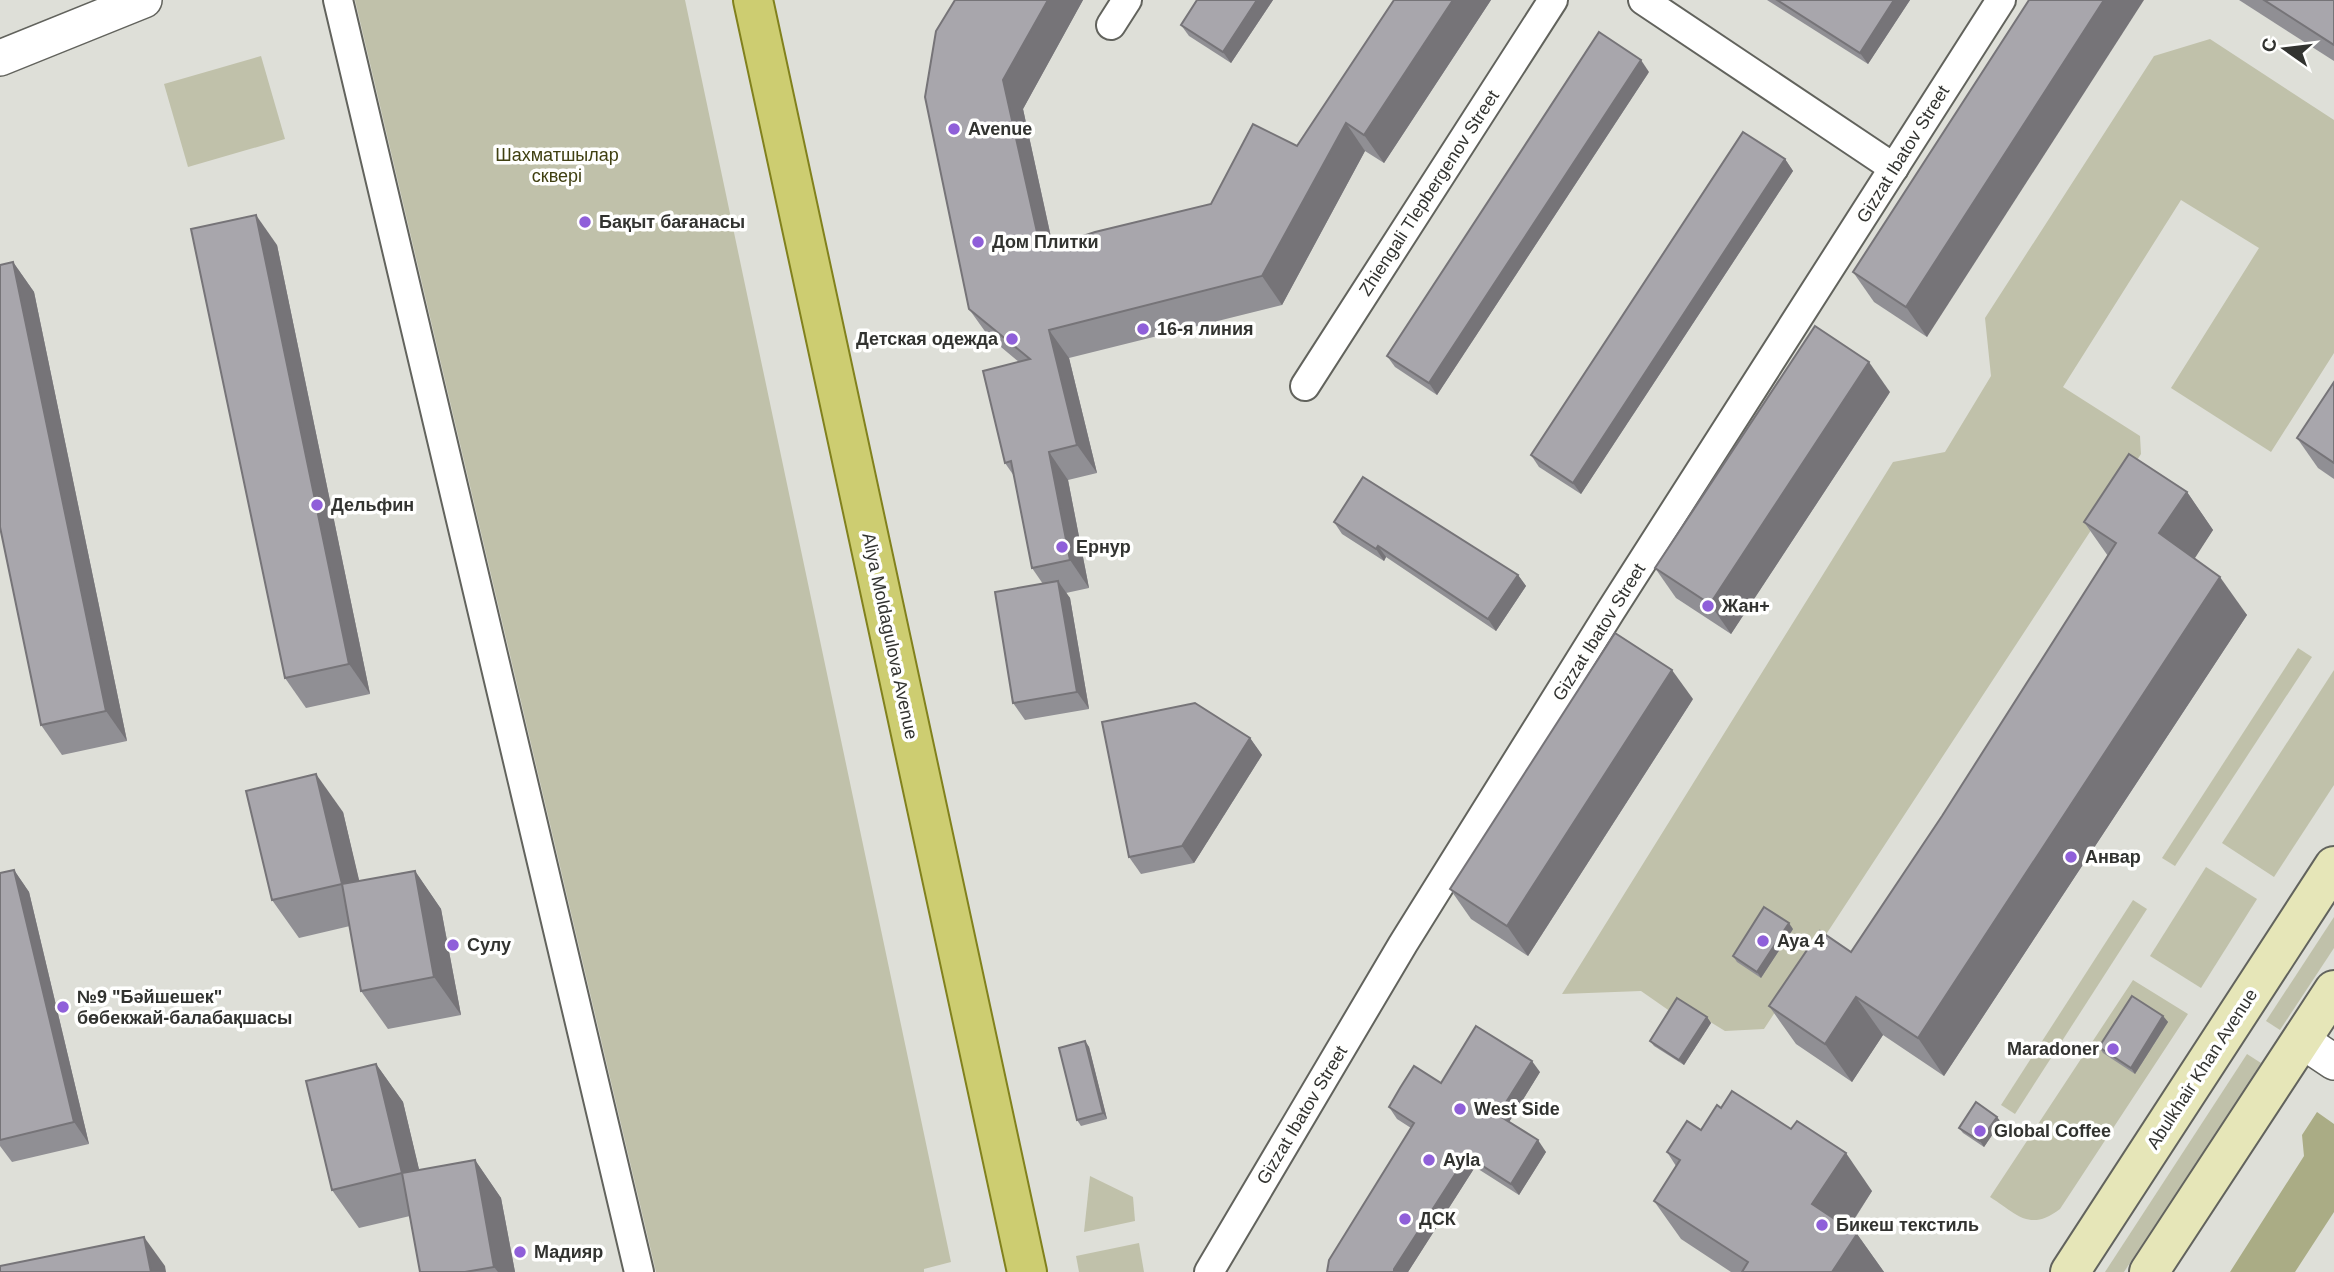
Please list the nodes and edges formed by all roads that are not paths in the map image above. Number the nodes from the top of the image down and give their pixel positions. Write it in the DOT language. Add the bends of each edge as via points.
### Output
graph roads {
  1 [pos="144,0"];
  2 [pos="338,0"];
  3 [pos="753,0"];
  4 [pos="1127,0"];
  5 [pos="1553,0"];
  6 [pos="1643,0"];
  7 [pos="2001,0"];
  8 [pos="1111,25"];
  9 [pos="0,58"];
  10 [pos="1894,169"];
  11 [pos="1305,386"];
  12 [pos="2334,866"];
  13 [pos="2334,990"];
  14 [pos="2301,1041"];
  15 [pos="2334,1062"];
  16 [pos="639,1272"];
  17 [pos="1027,1272"];
  18 [pos="1209,1272"];
  19 [pos="2070,1272"];
  20 [pos="2149,1272"];
  1 -- 9 [label="street"];
  2 -- 16 [label="street"];
  3 -- 17 [label="main road, Aliya Moldagulova Avenue"];
  4 -- 8 [label="street"];
  5 -- 11 [label="street, Zhiengali Tlepbergenov Street"];
  6 -- 10 [label="street"];
  7 -- 10 [label="street, Gizzat Ibatov Street"];
  10 -- 18 [label="street, Gizzat Ibatov Street" via="1403,944"];
  12 -- 19 [label="main road, Abulkhair Khan Avenue"];
  13 -- 14 [label="main road"];
  14 -- 15 [label="street"];
  14 -- 20 [label="main road"];
}
